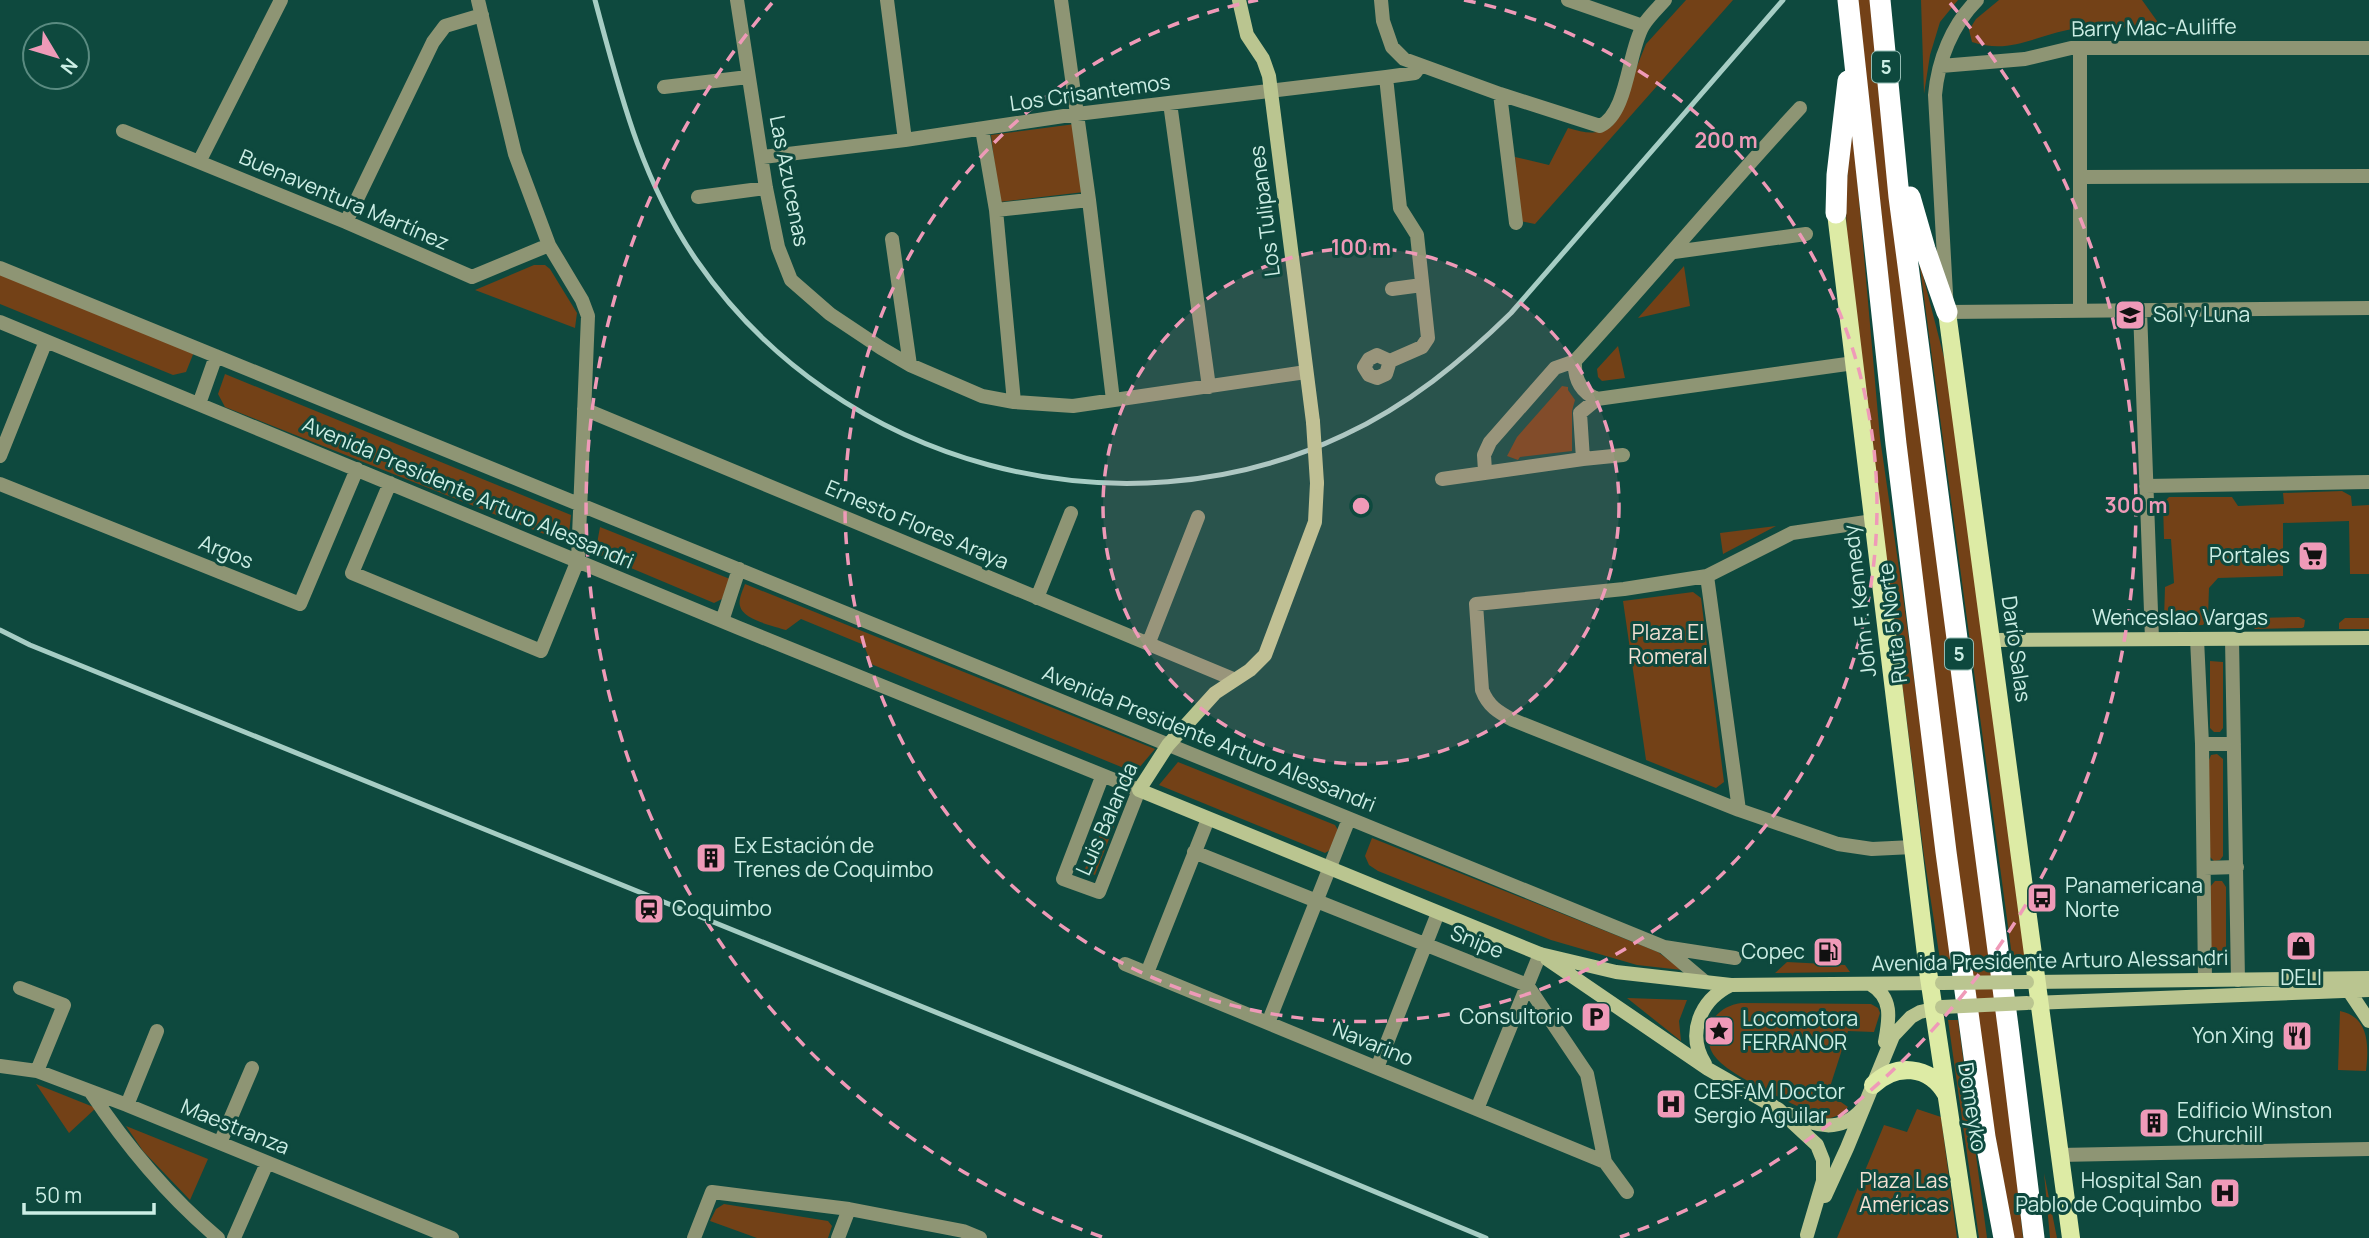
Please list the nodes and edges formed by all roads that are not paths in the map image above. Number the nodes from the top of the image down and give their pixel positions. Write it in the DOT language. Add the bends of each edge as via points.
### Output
graph roads {
  1 [pos="281,0"];
  2 [pos="478,0"];
  3 [pos="737,0"];
  4 [pos="887,0"];
  5 [pos="1061,0"];
  6 [pos="1239,0"];
  7 [pos="1381,0"];
  8 [pos="1568,0"];
  9 [pos="1665,0"];
  10 [pos="1848,0"];
  11 [pos="1880,0"];
  12 [pos="1977,0"];
  13 [pos="481,15"];
  14 [pos="1643,26"];
  15 [pos="1851,26"];
  16 [pos="2080,48"];
  17 [pos="2369,48"];
  18 [pos="1420,66"];
  19 [pos="1941,66"];
  20 [pos="748,77"];
  21 [pos="1386,77"];
  22 [pos="664,87"];
  23 [pos="1271,91"];
  24 [pos="1500,94"];
  25 [pos="1170,103"];
  26 [pos="1800,108"];
  27 [pos="1077,114"];
  28 [pos="982,129"];
  29 [pos="123,131"];
  30 [pos="1892,134"];
  31 [pos="905,140"];
  32 [pos="763,157"];
  33 [pos="199,162"];
  34 [pos="2369,176"];
  35 [pos="2080,177"];
  36 [pos="766,188"];
  37 [pos="698,197"];
  38 [pos="1089,200"];
  39 [pos="996,210"];
  40 [pos="1836,213"];
  41 [pos="346,222"];
  42 [pos="1516,223"];
  43 [pos="1806,234"];
  44 [pos="892,239"];
  45 [pos="549,245"];
  46 [pos="1674,252"];
  47 [pos="0,268"];
  48 [pos="1422,285"];
  49 [pos="1392,289"];
  50 [pos="2369,308"];
  51 [pos="2140,310"];
  52 [pos="2080,311"];
  53 [pos="1947,312"];
  54 [pos="0,322"];
  55 [pos="46,341"];
  56 [pos="216,356"];
  57 [pos="1391,361"];
  58 [pos="1575,361"];
  59 [pos="1854,363"];
  60 [pos="910,365"];
  61 [pos="1306,372"];
  62 [pos="1209,387"];
  63 [pos="1597,399"];
  64 [pos="1113,400"];
  65 [pos="1014,402"];
  66 [pos="199,404"];
  67 [pos="584,409"];
  68 [pos="1313,422"];
  69 [pos="1623,455"];
  70 [pos="0,456"];
  71 [pos="1583,459"];
  72 [pos="357,469"];
  73 [pos="1485,471"];
  74 [pos="1442,479"];
  75 [pos="2369,482"];
  76 [pos="390,483"];
  77 [pos="0,484"];
  78 [pos="2146,486"];
  79 [pos="579,504"];
  80 [pos="1071,513"];
  81 [pos="1198,517"];
  82 [pos="1873,521"];
  83 [pos="578,561"];
  84 [pos="739,569"];
  85 [pos="1707,576"];
  86 [pos="1037,598"];
  87 [pos="722,621"];
  88 [pos="2369,638"];
  89 [pos="2152,639"];
  90 [pos="2197,639"];
  91 [pos="2232,639"];
  92 [pos="1992,640"];
  93 [pos="1149,642"];
  94 [pos="1233,679"];
  95 [pos="2202,744"];
  96 [pos="2234,744"];
  97 [pos="1168,745"];
  98 [pos="1102,777"];
  99 [pos="1139,790"];
  100 [pos="1739,810"];
  101 [pos="1208,819"];
  102 [pos="1349,819"];
  103 [pos="1913,846"];
  104 [pos="1195,852"];
  105 [pos="2237,867"];
  106 [pos="1329,868"];
  107 [pos="2204,868"];
  108 [pos="1317,901"];
  109 [pos="1438,913"];
  110 [pos="1426,944"];
  111 [pos="1664,947"];
  112 [pos="1540,954"];
  113 [pos="1735,958"];
  114 [pos="1125,964"];
  115 [pos="1147,973"];
  116 [pos="2369,978"];
  117 [pos="2205,980"];
  118 [pos="2238,980"];
  119 [pos="1704,981"];
  120 [pos="2032,982"];
  121 [pos="1936,983"];
  122 [pos="1871,984"];
  123 [pos="1527,985"];
  124 [pos="1731,985"];
  125 [pos="20,988"];
  126 [pos="2369,990"];
  127 [pos="2349,991"];
  128 [pos="2033,1003"];
  129 [pos="1937,1007"];
  130 [pos="2369,1021"];
  131 [pos="1268,1024"];
  132 [pos="157,1031"];
  133 [pos="1882,1061"];
  134 [pos="0,1066"];
  135 [pos="251,1068"];
  136 [pos="1377,1068"];
  137 [pos="1708,1069"];
  138 [pos="37,1071"];
  139 [pos="1872,1085"];
  140 [pos="90,1091"];
  141 [pos="1948,1098"];
  142 [pos="127,1105"];
  143 [pos="1863,1107"];
  144 [pos="1477,1109"];
  145 [pos="1778,1109"];
  146 [pos="219,1143"];
  147 [pos="2369,1149"];
  148 [pos="2059,1155"];
  149 [pos="1605,1162"];
  150 [pos="267,1163"];
  151 [pos="1627,1192"];
  152 [pos="849,1209"];
  153 [pos="419,1232"];
  154 [pos="962,1234"];
  155 [pos="1806,1237"];
  156 [pos="218,1238"];
  157 [pos="234,1238"];
  158 [pos="452,1238"];
  159 [pos="694,1238"];
  160 [pos="838,1238"];
  161 [pos="980,1238"];
  162 [pos="1968,1238"];
  163 [pos="2004,1238"];
  164 [pos="2034,1238"];
  165 [pos="2071,1238"];
  1 -- 33 [label="street"];
  2 -- 13 [label="street"];
  3 -- 20 [label="street, Las Azucenas"];
  4 -- 31 [label="street"];
  5 -- 27 [label="street"];
  6 -- 23 [label="street, Los Tulipanes" via="1247,35 1267,68"];
  7 -- 18 [label="street" via="1392,47"];
  8 -- 14 [label="street"];
  9 -- 14 [label="street"];
  10 -- 15 [label="highway, Ruta 5 Norte / 5"];
  11 -- 30 [label="highway, 5"];
  12 -- 19 [label="street, Darío Salas" via="1951,34"];
  13 -- 41 [label="street" via="445,26 433,42"];
  13 -- 45 [label="street" via="515,154"];
  14 -- 24 [label="street" via="1609,122 1600,126 1584,122"];
  15 -- 40 [label="highway"];
  15 -- 163 [label="highway, Ruta 5 Norte / 5" via="1944,839 1984,1137"];
  16 -- 17 [label="street, Barry Mac-Auliffe"];
  16 -- 19 [label="street, Barry Mac-Auliffe" via="2025,59"];
  16 -- 35 [label="street"];
  18 -- 21 [label="street, Los Crisantemos" via="1415,73"];
  18 -- 24 [label="street"];
  19 -- 53 [label="street, Darío Salas" via="1935,95"];
  20 -- 22 [label="street"];
  20 -- 32 [label="street, Las Azucenas"];
  21 -- 23 [label="street, Los Crisantemos"];
  21 -- 48 [label="street" via="1401,208 1417,234"];
  23 -- 25 [label="street, Los Crisantemos"];
  23 -- 61 [label="street, Los Tulipanes"];
  24 -- 42 [label="street"];
  25 -- 27 [label="street, Los Crisantemos"];
  25 -- 62 [label="street"];
  26 -- 46 [label="street"];
  27 -- 28 [label="street, Los Crisantemos"];
  27 -- 38 [label="street"];
  28 -- 31 [label="street, Los Crisantemos"];
  28 -- 39 [label="street"];
  29 -- 33 [label="street, Buenaventura Martínez"];
  30 -- 53 [label="highway"];
  30 -- 164 [label="highway, 5"];
  31 -- 32 [label="street, Los Crisantemos"];
  32 -- 36 [label="street, Las Azucenas"];
  33 -- 41 [label="street, Buenaventura Martínez"];
  34 -- 35 [label="street"];
  35 -- 52 [label="street"];
  36 -- 37 [label="street"];
  36 -- 60 [label="street, Las Azucenas" via="778,247 792,280 830,314"];
  38 -- 39 [label="street"];
  38 -- 64 [label="street"];
  39 -- 65 [label="street"];
  40 -- 59 [label="main road, John F. Kennedy"];
  41 -- 45 [label="street, Buenaventura Martínez" via="472,278"];
  43 -- 46 [label="street"];
  44 -- 60 [label="street"];
  45 -- 67 [label="street" via="588,316"];
  46 -- 58 [label="street"];
  47 -- 56 [label="street, Avenida Presidente Arturo Alessandri"];
  48 -- 49 [label="street"];
  48 -- 57 [label="street" via="1427,338 1422,347"];
  50 -- 51 [label="street"];
  51 -- 52 [label="street"];
  51 -- 78 [label="street"];
  52 -- 53 [label="street"];
  53 -- 92 [label="main road, Darío Salas"];
  54 -- 55 [label="street, Avenida Presidente Arturo Alessandri"];
  55 -- 66 [label="street, Avenida Presidente Arturo Alessandri"];
  55 -- 70 [label="street"];
  56 -- 66 [label="street"];
  56 -- 79 [label="street, Avenida Presidente Arturo Alessandri"];
  58 -- 63 [label="street" via="1579,384"];
  58 -- 73 [label="street" via="1555,368 1490,442 1484,455"];
  59 -- 63 [label="street"];
  59 -- 82 [label="main road, John F. Kennedy"];
  60 -- 65 [label="street, Las Azucenas" via="982,396"];
  61 -- 62 [label="street, Las Azucenas"];
  61 -- 68 [label="street, Los Tulipanes"];
  62 -- 64 [label="street, Las Azucenas"];
  63 -- 71 [label="street" via="1580,413"];
  64 -- 65 [label="street, Las Azucenas" via="1073,406"];
  66 -- 72 [label="street, Avenida Presidente Arturo Alessandri"];
  67 -- 79 [label="street"];
  67 -- 86 [label="street, Ernesto Flores Araya"];
  68 -- 94 [label="street, Luis Balanda, bridge" via="1315,522 1265,655"];
  69 -- 71 [label="street"];
  71 -- 73 [label="street"];
  72 -- 76 [label="street, Avenida Presidente Arturo Alessandri"];
  72 -- 77 [label="street, Argos" via="300,604"];
  73 -- 74 [label="street"];
  75 -- 78 [label="street"];
  76 -- 83 [label="street, Avenida Presidente Arturo Alessandri"];
  76 -- 83 [label="street" via="352,573 541,651"];
  78 -- 89 [label="street"];
  79 -- 83 [label="street"];
  79 -- 84 [label="street, Avenida Presidente Arturo Alessandri"];
  80 -- 86 [label="street"];
  81 -- 93 [label="street"];
  82 -- 85 [label="street" via="1792,533"];
  82 -- 103 [label="main road, John F. Kennedy"];
  83 -- 87 [label="street, Avenida Presidente Arturo Alessandri"];
  84 -- 87 [label="street"];
  84 -- 97 [label="street, Avenida Presidente Arturo Alessandri"];
  85 -- 100 [label="street"];
  85 -- 100 [label="street" via="1476,604 1482,690 1486,702 1513,720"];
  86 -- 93 [label="street, Ernesto Flores Araya"];
  87 -- 98 [label="street, Avenida Presidente Arturo Alessandri"];
  88 -- 91 [label="street, Wenceslao Vargas"];
  89 -- 90 [label="street, Wenceslao Vargas"];
  89 -- 92 [label="street, Wenceslao Vargas"];
  90 -- 91 [label="street, Wenceslao Vargas"];
  90 -- 95 [label="street"];
  91 -- 96 [label="street"];
  92 -- 120 [label="main road, Darío Salas"];
  93 -- 94 [label="street, Ernesto Flores Araya"];
  94 -- 97 [label="street, Luis Balanda"];
  95 -- 96 [label="street"];
  95 -- 107 [label="street"];
  96 -- 105 [label="street"];
  97 -- 99 [label="street, Luis Balanda"];
  97 -- 102 [label="street, Avenida Presidente Arturo Alessandri"];
  98 -- 99 [label="street, Avenida Presidente Arturo Alessandri"];
  98 -- 99 [label="street, Luis Balanda" via="1063,879 1099,892"];
  99 -- 101 [label="street, Avenida Presidente Arturo Alessandri"];
  100 -- 103 [label="street" via="1838,844 1872,849"];
  101 -- 104 [label="street"];
  101 -- 106 [label="street, Avenida Presidente Arturo Alessandri"];
  102 -- 106 [label="street"];
  102 -- 111 [label="street, Avenida Presidente Arturo Alessandri"];
  103 -- 121 [label="main road, John F. Kennedy"];
  104 -- 108 [label="street, Snipe"];
  104 -- 115 [label="street"];
  105 -- 107 [label="street"];
  105 -- 118 [label="street"];
  106 -- 108 [label="street"];
  106 -- 109 [label="street, Avenida Presidente Arturo Alessandri"];
  107 -- 117 [label="street"];
  108 -- 110 [label="street, Snipe"];
  108 -- 131 [label="street"];
  109 -- 110 [label="street"];
  109 -- 112 [label="street, Avenida Presidente Arturo Alessandri"];
  110 -- 123 [label="street, Snipe"];
  110 -- 136 [label="street"];
  111 -- 113 [label="street, Avenida Presidente Arturo Alessandri"];
  111 -- 119 [label="street, Avenida Presidente Arturo Alessandri"];
  112 -- 119 [label="street, Avenida Presidente Arturo Alessandri" via="1616,972"];
  112 -- 123 [label="street"];
  112 -- 137 [label="street, Avenida Presidente Arturo Alessandri"];
  114 -- 115 [label="street, Navarino"];
  115 -- 131 [label="street, Navarino"];
  116 -- 118 [label="street, Avenida Presidente Arturo Alessandri"];
  117 -- 118 [label="street, Avenida Presidente Arturo Alessandri"];
  117 -- 120 [label="street, Avenida Presidente Arturo Alessandri"];
  119 -- 124 [label="street, Avenida Presidente Arturo Alessandri"];
  120 -- 121 [label="street, Avenida Presidente Arturo Alessandri, bridge"];
  120 -- 128 [label="main road, Darío Salas"];
  121 -- 122 [label="street, Avenida Presidente Arturo Alessandri"];
  121 -- 129 [label="main road, Domeyko"];
  122 -- 124 [label="street, Avenida Presidente Arturo Alessandri"];
  122 -- 133 [label="street" via="1881,992 1889,1012"];
  123 -- 144 [label="street"];
  123 -- 149 [label="street" via="1587,1074"];
  124 -- 137 [label="street" via="1714,995 1698,1020 1697,1045"];
  125 -- 138 [label="street" via="64,1005"];
  126 -- 127 [label="street, Avenida Presidente Arturo Alessandri"];
  127 -- 128 [label="street, Avenida Presidente Arturo Alessandri"];
  127 -- 130 [label="street"];
  128 -- 129 [label="street, Avenida Presidente Arturo Alessandri, bridge"];
  128 -- 148 [label="main road, Darío Salas"];
  129 -- 133 [label="street, Avenida Presidente Arturo Alessandri" via="1904,1022"];
  129 -- 141 [label="main road, Domeyko"];
  131 -- 136 [label="street, Navarino"];
  132 -- 142 [label="street"];
  133 -- 139 [label="street, Avenida Presidente Arturo Alessandri"];
  134 -- 138 [label="street, Maestranza"];
  135 -- 146 [label="street"];
  136 -- 144 [label="street, Navarino"];
  137 -- 145 [label="street, Avenida Presidente Arturo Alessandri"];
  138 -- 140 [label="street, Maestranza"];
  139 -- 141 [label="main road" via="1889,1073 1918,1071 1934,1079"];
  139 -- 143 [label="street, Avenida Presidente Arturo Alessandri"];
  140 -- 142 [label="street, Maestranza"];
  140 -- 156 [label="street" via="121,1138 184,1209"];
  141 -- 162 [label="main road, Domeyko"];
  142 -- 146 [label="street, Maestranza"];
  143 -- 145 [label="street" via="1846,1122 1827,1126"];
  143 -- 155 [label="street, Avenida Presidente Arturo Alessandri"];
  144 -- 149 [label="street, Navarino"];
  145 -- 155 [label="street, Avenida Presidente Arturo Alessandri" via="1816,1146 1823,1160 1823,1181"];
  146 -- 150 [label="street, Maestranza"];
  147 -- 148 [label="street"];
  148 -- 165 [label="main road, Darío Salas"];
  149 -- 151 [label="street"];
  150 -- 153 [label="street, Maestranza"];
  150 -- 157 [label="street"];
  152 -- 154 [label="street"];
  152 -- 159 [label="street" via="712,1192"];
  152 -- 160 [label="street"];
  153 -- 158 [label="street, Maestranza"];
  154 -- 161 [label="street"];
}
